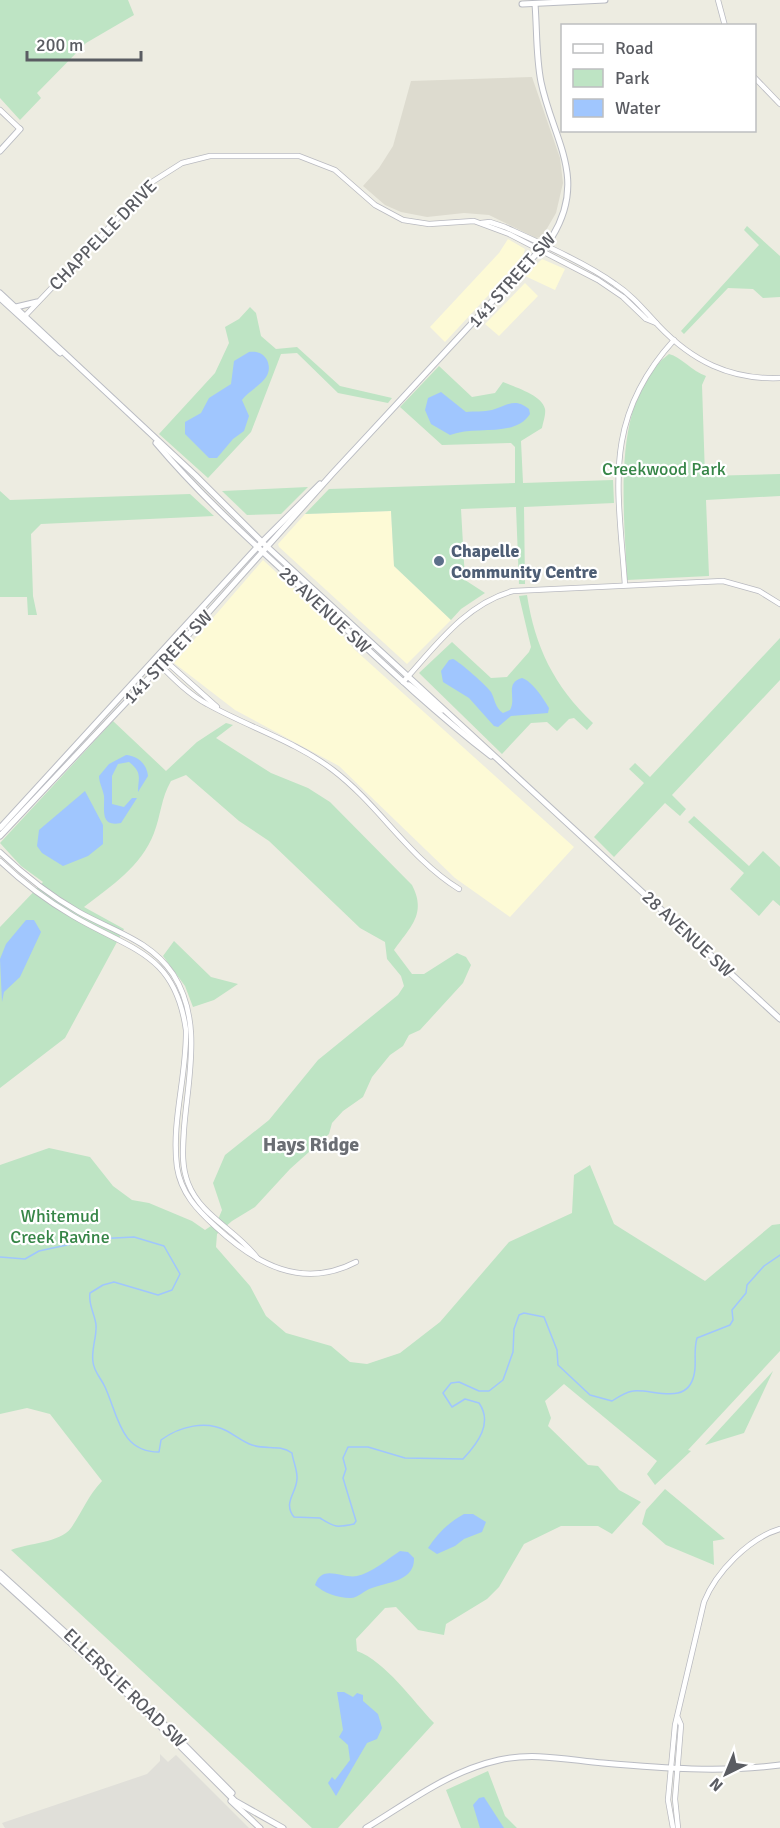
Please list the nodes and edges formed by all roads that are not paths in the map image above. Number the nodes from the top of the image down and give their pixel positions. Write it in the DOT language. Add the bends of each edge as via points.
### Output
graph roads {
  1 [pos="605,0"];
  2 [pos="718,0"];
  3 [pos="535,2"];
  4 [pos="522,4"];
  5 [pos="724,24"];
  6 [pos="756,79"];
  7 [pos="780,104"];
  8 [pos="0,111"];
  9 [pos="20,129"];
  10 [pos="0,151"];
  11 [pos="542,249"];
  12 [pos="0,293"];
  13 [pos="0,298"];
  14 [pos="37,302"];
  15 [pos="16,307"];
  16 [pos="25,316"];
  17 [pos="674,340"];
  18 [pos="78,367"];
  19 [pos="780,378"];
  20 [pos="146,432"];
  21 [pos="332,474"];
  22 [pos="262,542"];
  23 [pos="258,547"];
  24 [pos="268,547"];
  25 [pos="263,552"];
  26 [pos="625,585"];
  27 [pos="780,604"];
  28 [pos="157,658"];
  29 [pos="162,663"];
  30 [pos="409,675"];
  31 [pos="403,682"];
  32 [pos="462,725"];
  33 [pos="516,775"];
  34 [pos="0,828"];
  35 [pos="0,836"];
  36 [pos="0,852"];
  37 [pos="0,861"];
  38 [pos="459,889"];
  39 [pos="780,1019"];
  40 [pos="259,1260"];
  41 [pos="356,1262"];
  42 [pos="780,1529"];
  43 [pos="0,1573"];
  44 [pos="0,1578"];
  45 [pos="780,1765"];
  46 [pos="673,1768"];
  47 [pos="208,1775"];
  48 [pos="247,1806"];
  49 [pos="260,1828"];
  50 [pos="284,1828"];
  51 [pos="366,1828"];
  52 [pos="673,1828"];
  53 [pos="678,1828"];
  1 -- 3 [label="main road"];
  2 -- 5 [label="street"];
  3 -- 4 [label="main road"];
  3 -- 11 [label="main road, 141 STREET SW" via="541,83 565,154 569,184 562,218"];
  6 -- 7 [label="street"];
  8 -- 9 [label="street"];
  9 -- 10 [label="main road"];
  11 -- 14 [label="street, CHAPPELLE DRIVE" via="490,222 421,224 385,212 335,170 299,156 228,155 189,161 153,182"];
  11 -- 17 [label="street" via="614,283"];
  11 -- 21 [label="main road, 141 STREET SW"];
  12 -- 15 [label="main road, 28 AVENUE SW"];
  13 -- 18 [label="main road, 28 AVENUE SW"];
  14 -- 15 [label="main road"];
  14 -- 16 [label="street, CHAPPELLE DRIVE"];
  15 -- 16 [label="main road, 28 AVENUE SW"];
  16 -- 18 [label="main road, 28 AVENUE SW"];
  17 -- 19 [label="street" via="712,367 737,375"];
  17 -- 26 [label="street" via="637,389 620,444"];
  18 -- 20 [label="main road, 28 AVENUE SW"];
  20 -- 22 [label="main road, 28 AVENUE SW"];
  20 -- 23 [label="main road, 28 AVENUE SW"];
  21 -- 22 [label="main road, 141 STREET SW"];
  21 -- 24 [label="main road, 141 STREET SW"];
  22 -- 23 [label="main road, 141 STREET SW"];
  22 -- 24 [label="main road, 28 AVENUE SW"];
  23 -- 25 [label="main road, 28 AVENUE SW"];
  23 -- 28 [label="main road, 141 STREET SW"];
  24 -- 25 [label="main road, 141 STREET SW"];
  24 -- 30 [label="main road, 28 AVENUE SW"];
  25 -- 29 [label="main road, 141 STREET SW"];
  25 -- 31 [label="main road, 28 AVENUE SW"];
  26 -- 27 [label="street" via="723,581 759,591"];
  26 -- 30 [label="street" via="523,589 498,596 469,612"];
  28 -- 29 [label="street"];
  28 -- 34 [label="main road, 141 STREET SW"];
  29 -- 35 [label="main road, 141 STREET SW"];
  29 -- 38 [label="street" via="202,701 332,769 375,808 423,861"];
  30 -- 31 [label="street"];
  30 -- 32 [label="main road, 28 AVENUE SW"];
  31 -- 32 [label="main road"];
  31 -- 33 [label="main road, 28 AVENUE SW"];
  32 -- 33 [label="main road, 28 AVENUE SW"];
  33 -- 39 [label="main road, 28 AVENUE SW"];
  36 -- 40 [label="street" via="69,906 149,948 174,975 185,998 192,1029 183,1151 187,1179 202,1207"];
  37 -- 40 [label="street" via="73,916 145,953 171,984 182,1008 186,1030 176,1151 181,1183 205,1217 245,1253"];
  40 -- 41 [label="street" via="280,1270 308,1274"];
  42 -- 46 [label="street" via="753,1542 710,1588 682,1692"];
  43 -- 48 [label="main road, ELLERSLIE ROAD SW" via="149,1708"];
  44 -- 47 [label="main road, ELLERSLIE ROAD SW" via="139,1705"];
  45 -- 46 [label="main road" via="713,1770"];
  46 -- 51 [label="main road" via="541,1756 499,1760 448,1777"];
  46 -- 52 [label="street" via="668,1800"];
  46 -- 53 [label="street"];
  47 -- 48 [label="main road, ELLERSLIE ROAD SW" via="235,1801"];
  47 -- 49 [label="main road"];
  48 -- 50 [label="main road, ELLERSLIE ROAD SW"];
}
